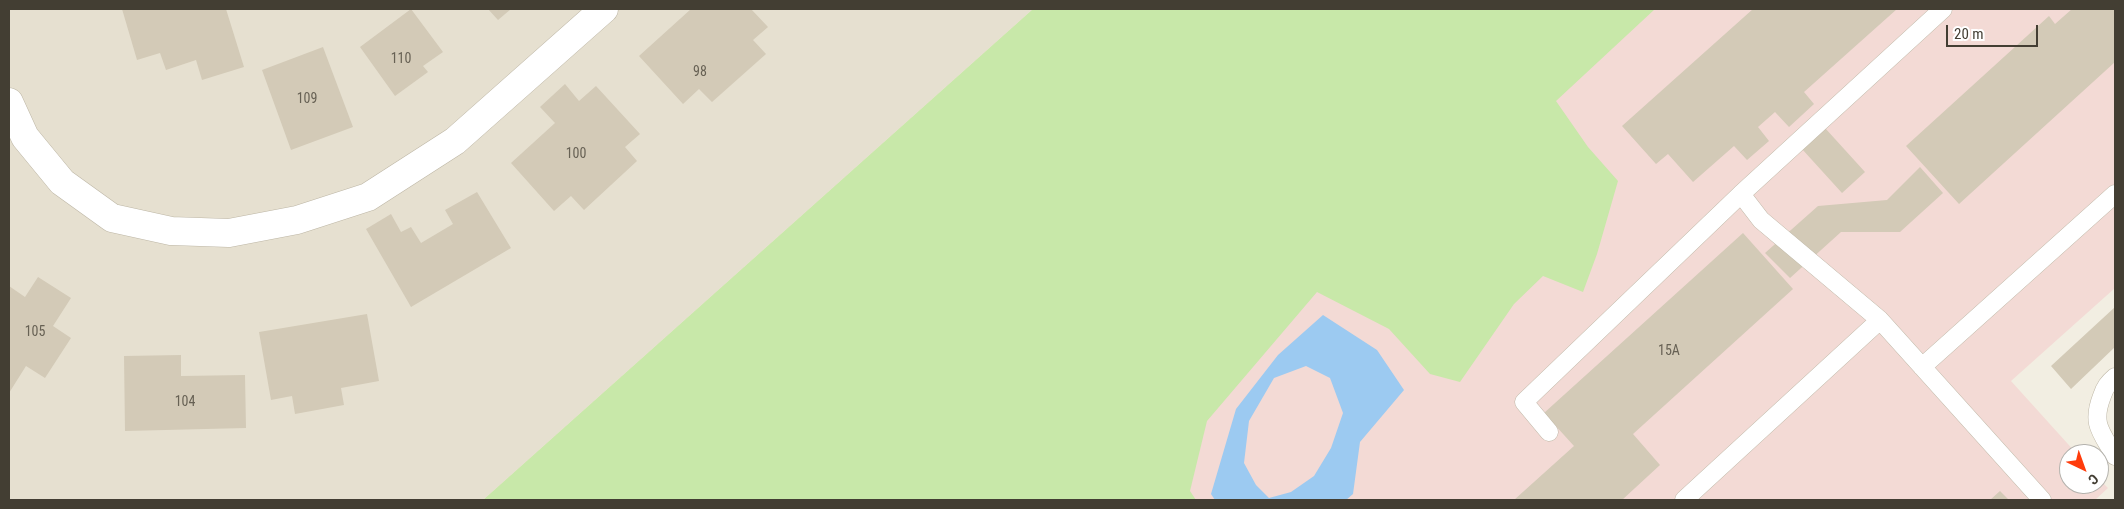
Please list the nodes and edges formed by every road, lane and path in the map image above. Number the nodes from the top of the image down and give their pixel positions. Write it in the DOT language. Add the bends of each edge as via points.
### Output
graph roads {
  1 [pos="604,9"];
  2 [pos="1943,9"];
  3 [pos="9,102"];
  4 [pos="1741,194"];
  5 [pos="2115,194"];
  6 [pos="1880,320"];
  7 [pos="1922,367"];
  8 [pos="2115,377"];
  9 [pos="1549,432"];
  10 [pos="2115,456"];
  11 [pos="1684,500"];
  12 [pos="2042,500"];
  1 -- 3 [label="street" via="455,141 368,196 297,220 229,233 171,231 112,218 62,182 25,137"];
  2 -- 4 [label="lane"];
  4 -- 6 [label="lane" via="1761,220"];
  4 -- 9 [label="lane" via="1524,402"];
  5 -- 7 [label="lane"];
  6 -- 7 [label="lane"];
  6 -- 11 [label="lane"];
  7 -- 12 [label="lane"];
  8 -- 10 [label="lane" via="2106,384 2096,411 2098,427"];
}
